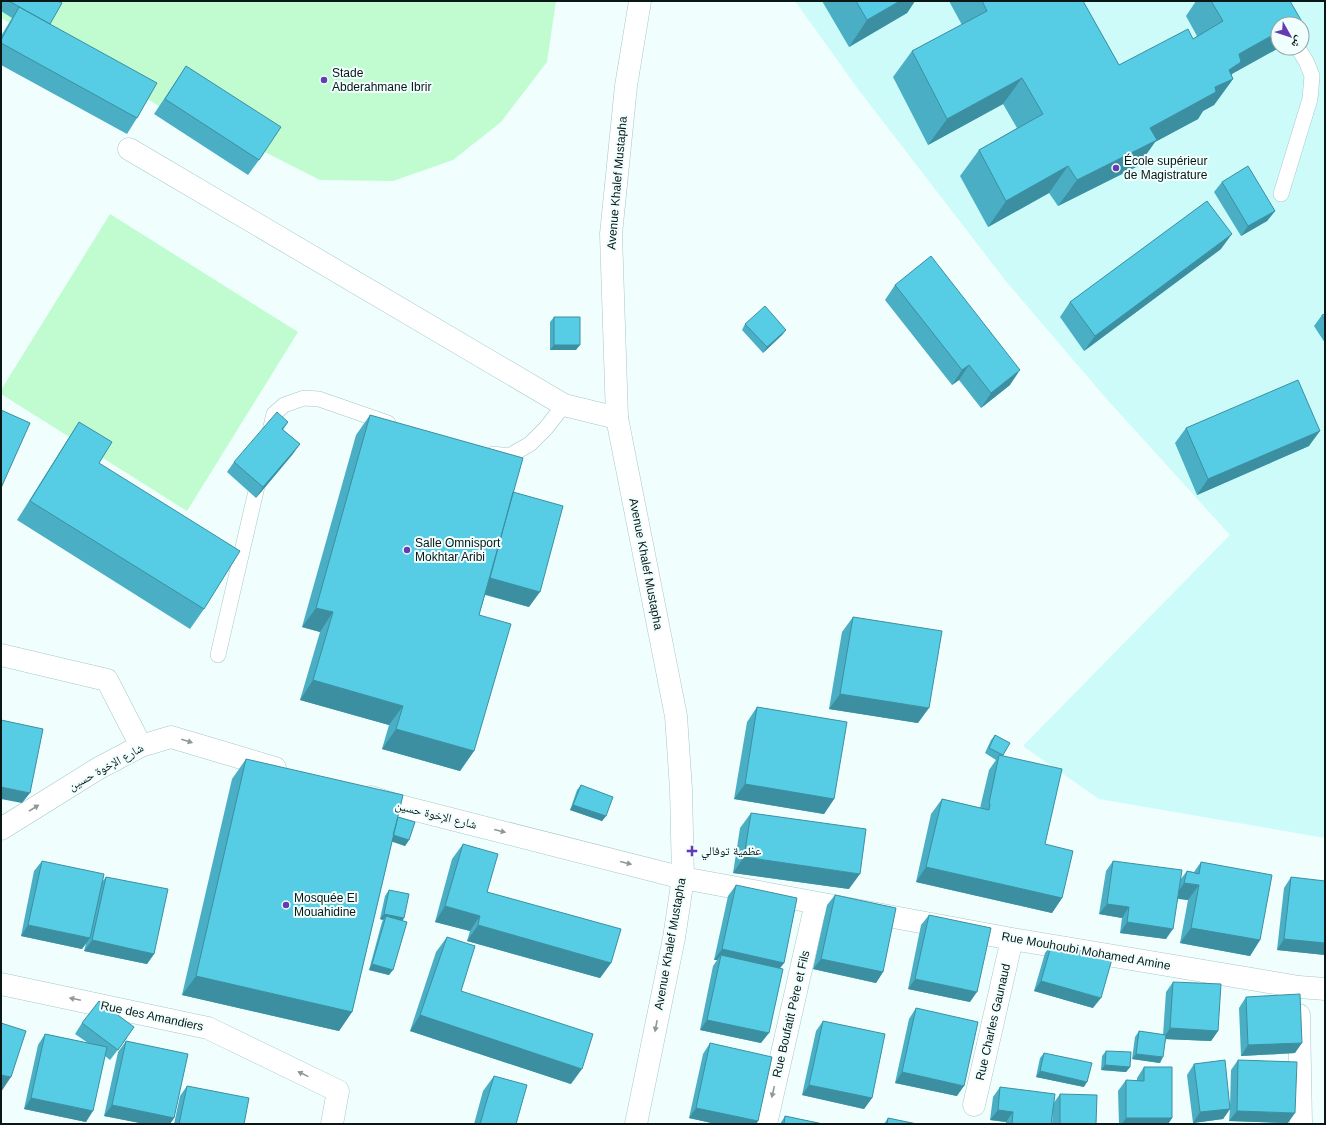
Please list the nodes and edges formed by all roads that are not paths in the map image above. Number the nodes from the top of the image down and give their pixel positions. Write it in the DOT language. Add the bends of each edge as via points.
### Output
graph roads {
  1 [pos="640,1"];
  2 [pos="1303,56"];
  3 [pos="129,149"];
  4 [pos="1281,194"];
  5 [pos="564,405"];
  6 [pos="617,418"];
  7 [pos="402,427"];
  8 [pos="267,445"];
  9 [pos="481,453"];
  10 [pos="263,461"];
  11 [pos="1,655"];
  12 [pos="218,655"];
  13 [pos="141,746"];
  14 [pos="291,773"];
  15 [pos="351,791"];
  16 [pos="1,829"];
  17 [pos="683,878"];
  18 [pos="816,904"];
  19 [pos="1012,939"];
  20 [pos="1,984"];
  21 [pos="1299,987"];
  22 [pos="1325,988"];
  23 [pos="974,1105"];
  24 [pos="332,1124"];
  25 [pos="636,1124"];
  26 [pos="766,1124"];
  27 [pos="1301,1124"];
  1 -- 6 [label="street, Avenue Khalef Mustapha" via="626,86 611,234"];
  2 -- 4 [label="lane" via="1312,76 1310,99"];
  3 -- 5 [label="street"];
  5 -- 6 [label="street"];
  5 -- 9 [label="lane" via="530,444 509,456"];
  6 -- 17 [label="street, Avenue Khalef Mustapha" via="676,716"];
  7 -- 8 [label="lane" via="319,399 304,398 284,405 274,414"];
  10 -- 12 [label="lane"];
  11 -- 13 [label="street" via="107,680"];
  13 -- 14 [label="street, شارع الإخوة حسين, one-way" via="171,737"];
  16 -- 13 [label="street, شارع الإخوة حسين, one-way" via="99,768"];
  15 -- 17 [label="street, شارع الإخوة حسين, one-way" via="396,805"];
  17 -- 18 [label="street, Rue Mouhoubi Mohamed Amine"];
  17 -- 25 [label="street, Avenue Khalef Mustapha, one-way" via="674,938"];
  18 -- 19 [label="street, Rue Mouhoubi Mohamed Amine"];
  18 -- 26 [label="street, Rue Boufatit Père et Fils, one-way"];
  19 -- 21 [label="street, Rue Mouhoubi Mohamed Amine"];
  19 -- 23 [label="street, Rue Charles Gaunaud"];
  24 -- 20 [label="street, Rue des Amandiers, one-way" via="338,1091 208,1028"];
  21 -- 22 [label="street, Rue Mouhoubi Mohamed Amine"];
  21 -- 27 [label="street"];
}
